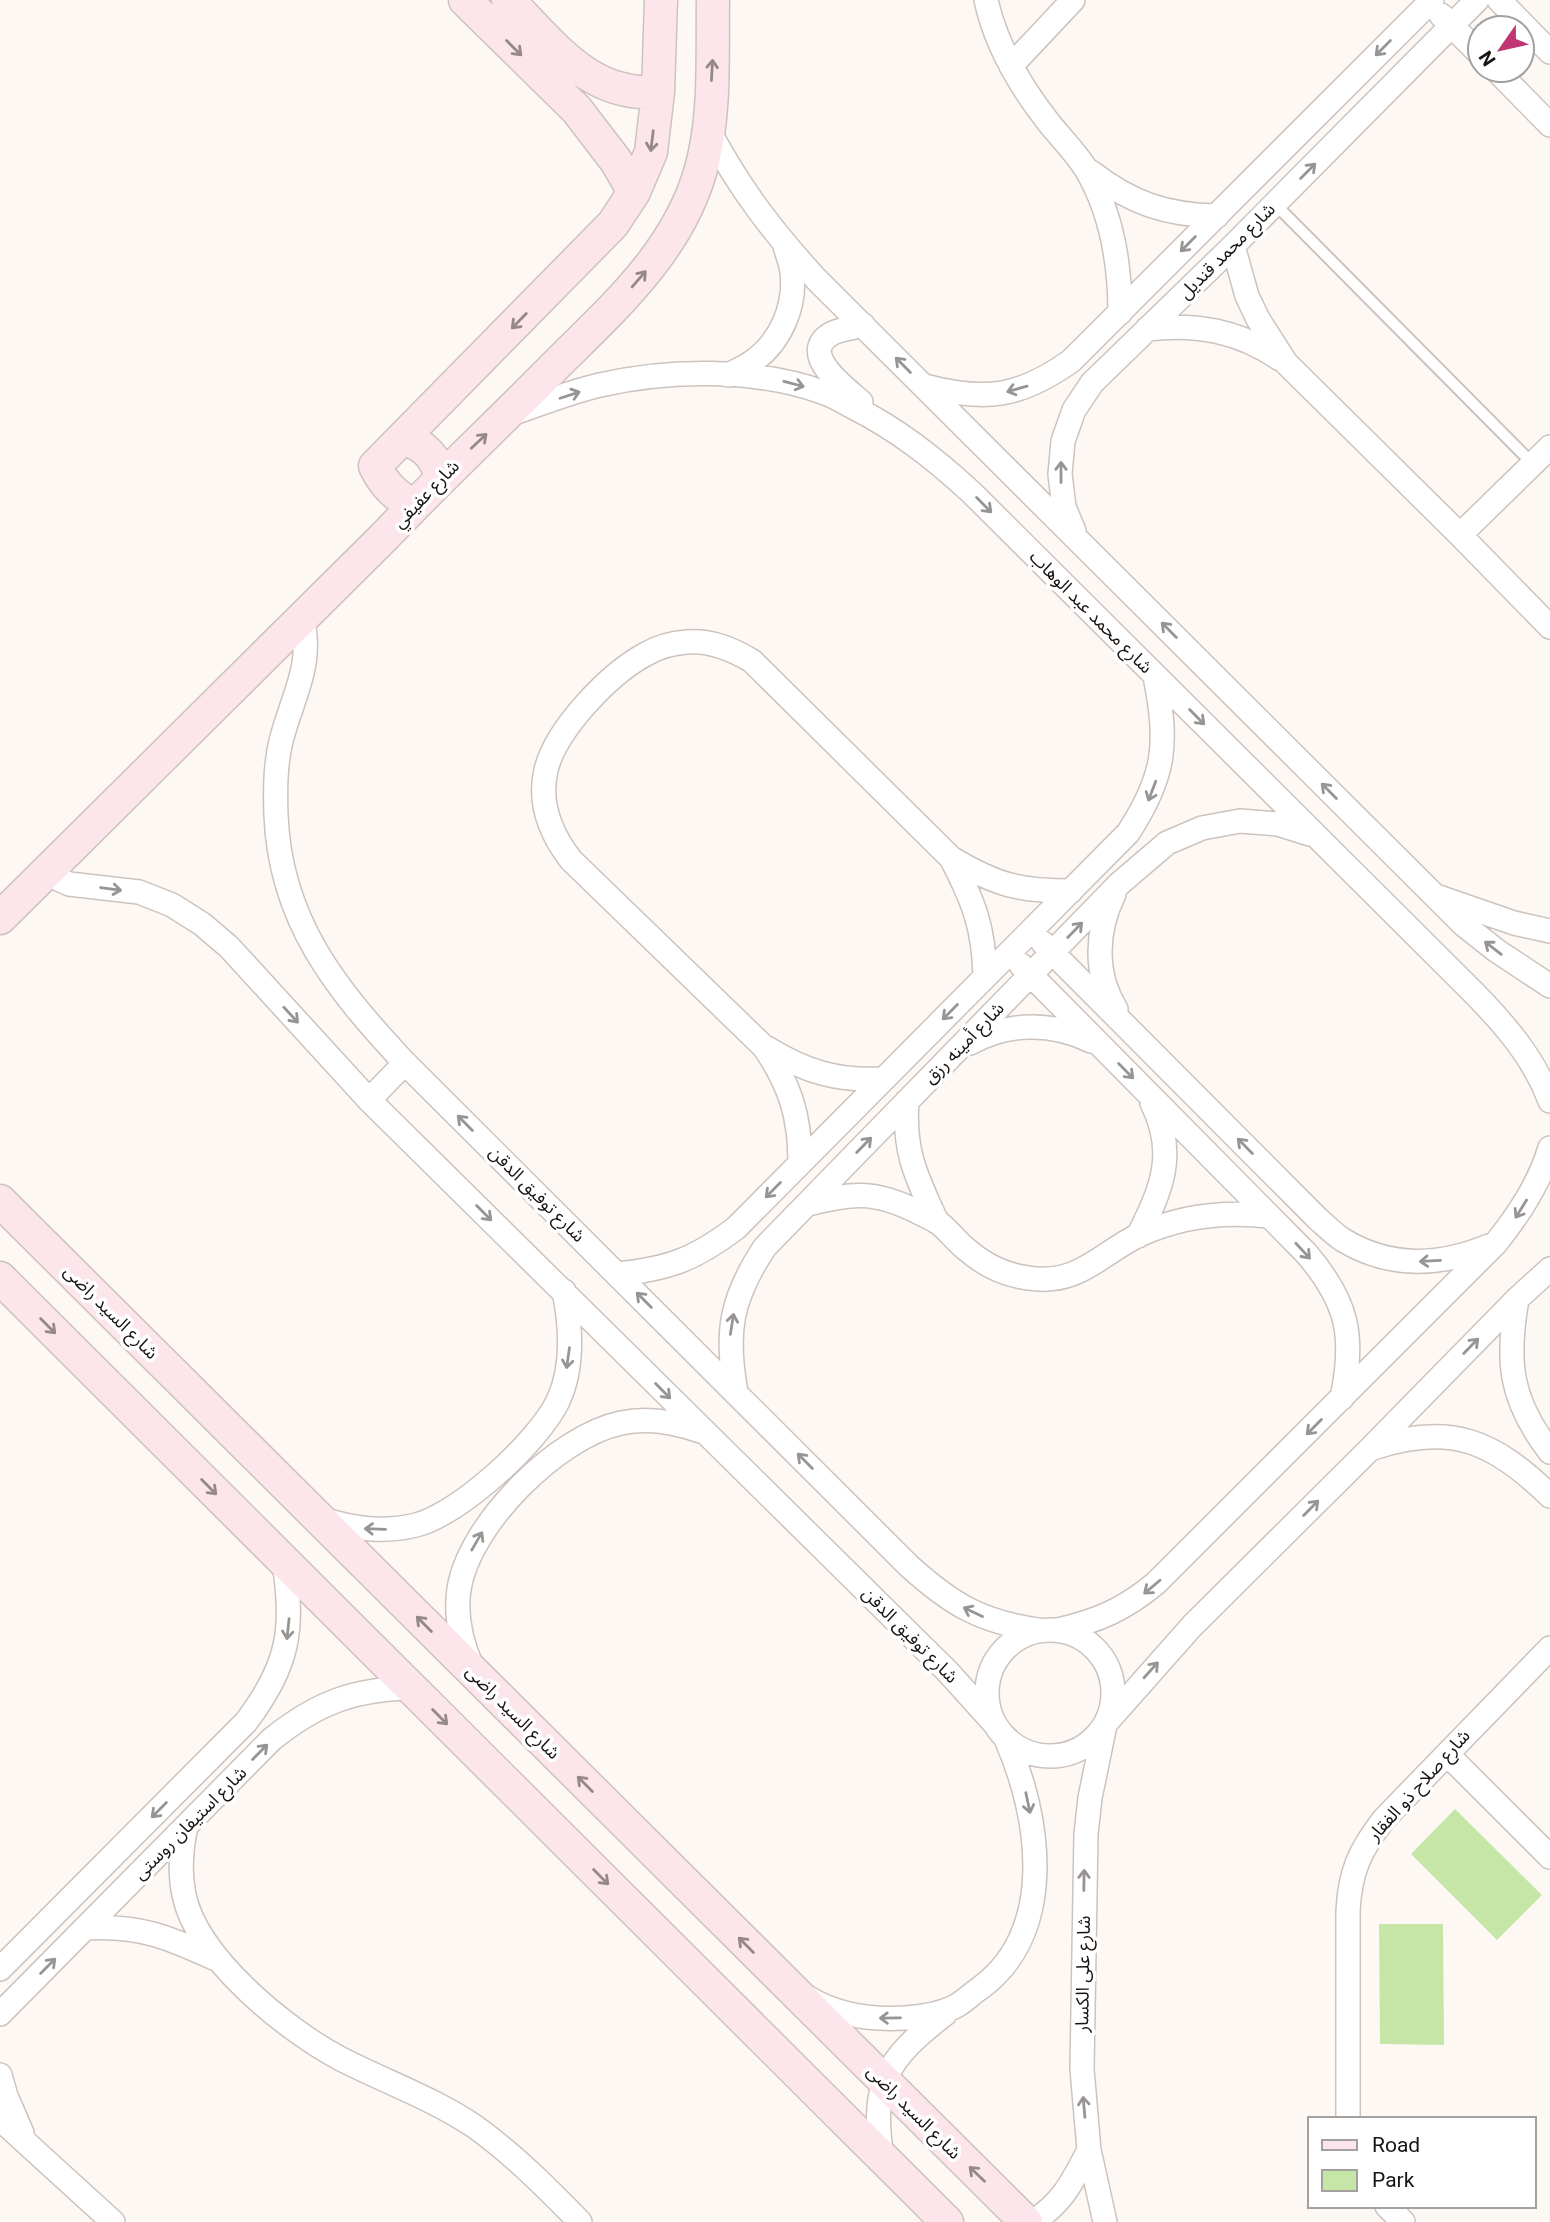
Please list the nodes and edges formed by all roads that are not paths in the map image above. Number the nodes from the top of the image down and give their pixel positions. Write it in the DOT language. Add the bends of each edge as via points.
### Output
graph roads {
  1 [pos="466,0"];
  2 [pos="508,0"];
  3 [pos="661,0"];
  4 [pos="712,0"];
  5 [pos="986,0"];
  6 [pos="1073,0"];
  7 [pos="1477,0"];
  8 [pos="1499,0"];
  9 [pos="1430,1"];
  10 [pos="1452,25"];
  11 [pos="1466,40"];
  12 [pos="1550,52"];
  13 [pos="1011,66"];
  14 [pos="1510,84"];
  15 [pos="658,92"];
  16 [pos="1550,125"];
  17 [pos="709,131"];
  18 [pos="1085,168"];
  19 [pos="634,192"];
  20 [pos="1275,204"];
  21 [pos="1217,216"];
  22 [pos="785,245"];
  23 [pos="1233,246"];
  24 [pos="1120,313"];
  25 [pos="863,326"];
  26 [pos="1147,329"];
  27 [pos="1286,363"];
  28 [pos="728,375"];
  29 [pos="924,386"];
  30 [pos="505,416"];
  31 [pos="882,422"];
  32 [pos="404,439"];
  33 [pos="1550,447"];
  34 [pos="1533,464"];
  35 [pos="441,477"];
  36 [pos="414,506"];
  37 [pos="1460,535"];
  38 [pos="1077,537"];
  39 [pos="302,618"];
  40 [pos="1550,627"];
  41 [pos="1155,676"];
  42 [pos="1315,836"];
  43 [pos="951,858"];
  44 [pos="45,873"];
  45 [pos="1119,884"];
  46 [pos="1071,891"];
  47 [pos="1434,895"];
  48 [pos="0,918"];
  49 [pos="1031,931"];
  50 [pos="1550,931"];
  51 [pos="1009,953"];
  52 [pos="1053,953"];
  53 [pos="1031,975"];
  54 [pos="985,977"];
  55 [pos="1550,986"];
  56 [pos="1127,1026"];
  57 [pos="764,1046"];
  58 [pos="1102,1047"];
  59 [pos="958,1049"];
  60 [pos="405,1063"];
  61 [pos="883,1079"];
  62 [pos="1147,1093"];
  63 [pos="369,1100"];
  64 [pos="907,1101"];
  65 [pos="1550,1101"];
  66 [pos="1550,1148"];
  67 [pos="800,1162"];
  68 [pos="0,1201"];
  69 [pos="806,1205"];
  70 [pos="1269,1216"];
  71 [pos="937,1222"];
  72 [pos="1138,1236"];
  73 [pos="1496,1243"];
  74 [pos="1550,1269"];
  75 [pos="617,1273"];
  76 [pos="0,1278"];
  77 [pos="564,1291"];
  78 [pos="1517,1299"];
  79 [pos="736,1392"];
  80 [pos="1342,1398"];
  81 [pos="706,1433"];
  82 [pos="1370,1449"];
  83 [pos="1550,1452"];
  84 [pos="1550,1496"];
  85 [pos="317,1517"];
  86 [pos="284,1561"];
  87 [pos="1048,1630"];
  88 [pos="1550,1648"];
  89 [pos="476,1676"];
  90 [pos="411,1688"];
  91 [pos="1106,1723"];
  92 [pos="1000,1731"];
  93 [pos="1447,1754"];
  94 [pos="186,1826"];
  95 [pos="1550,1857"];
  96 [pos="85,1928"];
  97 [pos="216,1959"];
  98 [pos="0,1969"];
  99 [pos="785,1983"];
  100 [pos="953,2008"];
  101 [pos="0,2014"];
  102 [pos="0,2075"];
  103 [pos="884,2082"];
  104 [pos="1348,2117"];
  105 [pos="0,2119"];
  106 [pos="27,2142"];
  107 [pos="1089,2150"];
  108 [pos="882,2157"];
  109 [pos="1389,2208"];
  110 [pos="113,2222"];
  111 [pos="580,2222"];
  112 [pos="947,2222"];
  113 [pos="1026,2222"];
  114 [pos="1031,2222"];
  115 [pos="1105,2222"];
  116 [pos="1402,2222"];
  1 -- 19 [label="street, one-way" via="577,110"];
  2 -- 15 [label="street" via="584,74 627,92"];
  3 -- 15 [label="street"];
  17 -- 4 [label="street, شارع عفيفي, one-way"];
  5 -- 13 [label="street"];
  6 -- 13 [label="street"];
  7 -- 10 [label="street, شارع محمد قنديل"];
  8 -- 12 [label="street"];
  9 -- 10 [label="street"];
  9 -- 21 [label="street, شارع محمد قنديل, one-way"];
  10 -- 11 [label="street"];
  20 -- 10 [label="street, شارع محمد قنديل, one-way"];
  13 -- 18 [label="street"];
  14 -- 16 [label="street"];
  15 -- 19 [label="street, one-way" via="651,152"];
  17 -- 22 [label="street" via="743,190"];
  30 -- 17 [label="street, شارع عفيفي, one-way" via="617,304 669,241 688,206"];
  18 -- 21 [label="street" via="1137,202 1163,211"];
  18 -- 24 [label="street" via="1111,227"];
  19 -- 32 [label="street, one-way" via="613,224"];
  20 -- 23 [label="street, شارع محمد قنديل"];
  20 -- 34 [label="lane"];
  21 -- 24 [label="street, شارع محمد قنديل, one-way"];
  22 -- 25 [label="street"];
  22 -- 28 [label="street" via="792,270 792,296 785,322 771,345 752,363"];
  23 -- 26 [label="street, شارع محمد قنديل"];
  23 -- 27 [label="street" via="1247,296"];
  24 -- 29 [label="street, شارع محمد قنديل, one-way" via="1071,361 1016,391 986,396"];
  29 -- 25 [label="street, one-way"];
  25 -- 31 [label="street" via="831,334 820,349 820,359"];
  26 -- 27 [label="street" via="1171,326 1220,331 1244,338"];
  38 -- 26 [label="street, شارع محمد قنديل, one-way" via="1064,507 1063,441 1074,410 1093,383"];
  27 -- 37 [label="street"];
  30 -- 28 [label="street, شارع محمد عبد الوهاب, one-way" via="597,386 638,378"];
  28 -- 31 [label="street, شارع محمد عبد الوهاب, one-way" via="788,381 825,393"];
  29 -- 38 [label="street"];
  35 -- 30 [label="street, شارع عفيفي, one-way"];
  31 -- 41 [label="street, شارع محمد عبد الوهاب, one-way" via="945,468"];
  32 -- 35 [label="street" via="425,448"];
  32 -- 36 [label="street" via="375,466 387,486"];
  33 -- 34 [label="street"];
  34 -- 37 [label="street"];
  35 -- 36 [label="street, شارع عفيفي"];
  36 -- 39 [label="street, شارع عفيفي"];
  37 -- 40 [label="street"];
  47 -- 38 [label="street, one-way"];
  39 -- 44 [label="street, شارع عفيفي"];
  39 -- 60 [label="street, شارع توفيق الدقن" via="306,660 281,742 275,786 284,874 315,952"];
  41 -- 42 [label="street, شارع محمد عبد الوهاب, one-way"];
  41 -- 46 [label="street, شارع أمينه رزق, one-way" via="1163,742 1158,775 1146,806 1128,833"];
  42 -- 45 [label="street, شارع أمينه رزق" via="1278,824 1240,821 1202,828 1167,843"];
  42 -- 65 [label="street, شارع محمد عبد الوهاب" via="1502,1021 1525,1050"];
  43 -- 46 [label="street" via="980,876 1009,886"];
  43 -- 54 [label="street" via="979,918"];
  43 -- 57 [label="street" via="752,661 733,650 688,641 666,645 645,654 594,697 558,742 545,772 544,796 557,841 571,860"];
  44 -- 48 [label="street, شارع عفيفي"];
  44 -- 63 [label="street, شارع توفيق الدقن, one-way" via="69,884 139,892 202,924 229,947"];
  52 -- 45 [label="street, شارع أمينه رزق, one-way"];
  45 -- 56 [label="street" via="1099,943 1101,974"];
  46 -- 49 [label="street, شارع أمينه رزق"];
  47 -- 50 [label="street"];
  55 -- 47 [label="street, one-way" via="1497,951"];
  49 -- 51 [label="street, شارع أمينه رزق"];
  49 -- 52 [label="street"];
  51 -- 53 [label="street"];
  51 -- 54 [label="street, شارع أمينه رزق"];
  52 -- 53 [label="street, شارع أمينه رزق"];
  52 -- 56 [label="street"];
  53 -- 58 [label="street"];
  53 -- 59 [label="street, شارع أمينه رزق"];
  54 -- 61 [label="street, شارع أمينه رزق, one-way"];
  73 -- 56 [label="street, one-way" via="1435,1262 1371,1254 1343,1240"];
  57 -- 61 [label="street" via="821,1073"];
  57 -- 67 [label="street" via="789,1090 800,1138"];
  58 -- 59 [label="street" via="1074,1033 1014,1027"];
  58 -- 62 [label="street, one-way"];
  59 -- 64 [label="street, شارع أمينه رزق"];
  60 -- 63 [label="street"];
  75 -- 60 [label="street, شارع توفيق الدقن, one-way"];
  61 -- 67 [label="street, شارع أمينه رزق"];
  62 -- 70 [label="street"];
  62 -- 72 [label="street" via="1160,1119 1165,1149 1163,1178"];
  63 -- 77 [label="street, شارع توفيق الدقن, one-way"];
  69 -- 64 [label="street, شارع أمينه رزق, one-way"];
  64 -- 71 [label="street" via="905,1124 912,1167"];
  66 -- 73 [label="street, one-way" via="1533,1190"];
  67 -- 75 [label="street, شارع أمينه رزق, one-way" via="736,1228 710,1247 650,1271"];
  68 -- 85 [label="street, شارع السيد راضى"];
  69 -- 71 [label="street" via="863,1194 892,1200"];
  79 -- 69 [label="street, شارع أمينه رزق, one-way" via="730,1361 736,1301 765,1247"];
  70 -- 72 [label="street" via="1239,1212 1205,1215"];
  70 -- 80 [label="street, one-way" via="1326,1277 1341,1306 1349,1368"];
  71 -- 72 [label="street" via="967,1251 997,1270 1029,1279 1062,1278 1095,1264"];
  73 -- 80 [label="street"];
  74 -- 78 [label="street"];
  79 -- 75 [label="street, شارع توفيق الدقن, one-way"];
  76 -- 86 [label="street, one-way"];
  77 -- 81 [label="street, شارع توفيق الدقن, one-way"];
  77 -- 85 [label="street, one-way" via="570,1349 559,1399 532,1438 478,1489 418,1525 350,1528"];
  82 -- 78 [label="street, one-way"];
  78 -- 83 [label="street" via="1511,1367 1519,1400"];
  87 -- 79 [label="street, شارع توفيق الدقن, one-way" via="1009,1626 981,1617 931,1586"];
  80 -- 87 [label="street, one-way" via="1135,1600 1085,1624"];
  89 -- 81 [label="street, one-way" via="458,1619 459,1589 481,1534 520,1487 568,1447 621,1422 678,1423"];
  81 -- 92 [label="street, شارع توفيق الدقن" via="948,1672"];
  82 -- 84 [label="street" via="1401,1439 1466,1440 1524,1470"];
  91 -- 82 [label="street, one-way" via="1192,1626"];
  89 -- 85 [label="street, شارع السيد راضى, one-way"];
  86 -- 90 [label="street"];
  86 -- 98 [label="street, شارع استيفان روستى, one-way" via="289,1631 267,1695 246,1722"];
  87 -- 91 [label="street" via="1077,1636 1094,1647 1106,1664 1113,1703"];
  87 -- 92 [label="street" via="1020,1637 993,1665 987,1704"];
  88 -- 93 [label="street, شارع صلاح ذو الفقار"];
  99 -- 89 [label="street, شارع السيد راضى, one-way"];
  94 -- 90 [label="street, شارع استيفان روستى, one-way" via="296,1720 351,1695"];
  90 -- 108 [label="street, one-way"];
  91 -- 92 [label="street" via="1093,1740 1059,1756 1021,1750"];
  107 -- 91 [label="street, شارع على الكسار, one-way" via="1082,2069 1084,1871 1090,1798"];
  92 -- 100 [label="street, one-way" via="1022,1780 1031,1823 1033,1897 1024,1932 1006,1963"];
  93 -- 95 [label="street"];
  93 -- 104 [label="street, شارع صلاح ذو الفقار" via="1368,1839 1350,1885"];
  94 -- 96 [label="street, شارع استيفان روستى"];
  94 -- 97 [label="street" via="180,1873 184,1896 191,1919"];
  96 -- 97 [label="street" via="150,1932"];
  101 -- 96 [label="street, شارع استيفان روستى, one-way"];
  97 -- 111 [label="street" via="312,2042 474,2126"];
  100 -- 99 [label="street, one-way" via="919,2017 883,2019 848,2014 815,2002"];
  99 -- 103 [label="street, شارع السيد راضى"];
  100 -- 103 [label="street" via="906,2046"];
  102 -- 106 [label="street"];
  103 -- 108 [label="street" via="877,2107"];
  113 -- 103 [label="street, شارع السيد راضى, one-way"];
  105 -- 106 [label="street"];
  106 -- 110 [label="street"];
  107 -- 114 [label="street" via="1063,2197"];
  107 -- 115 [label="street, شارع على الكسار"];
  108 -- 112 [label="street"];
  109 -- 116 [label="street"];
}
